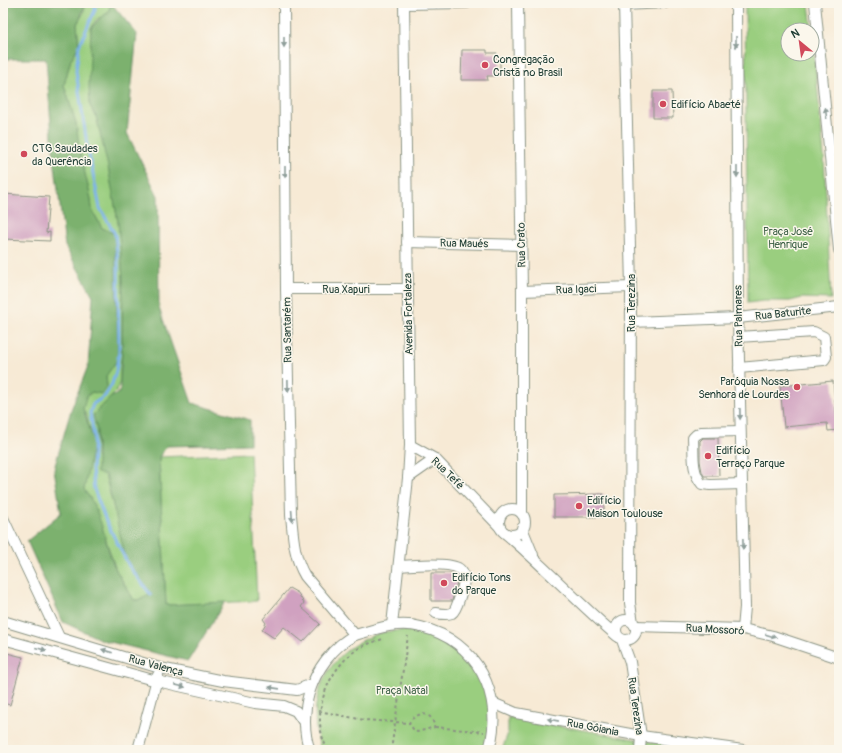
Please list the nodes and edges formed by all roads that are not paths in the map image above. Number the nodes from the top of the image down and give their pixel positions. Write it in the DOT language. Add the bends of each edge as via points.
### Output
graph roads {
  1 [pos="284,3"];
  2 [pos="467,3"];
  3 [pos="518,3"];
  4 [pos="665,3"];
  5 [pos="736,3"];
  6 [pos="815,3"];
  7 [pos="404,4"];
  8 [pos="624,4"];
  9 [pos="407,242"];
  10 [pos="521,245"];
  11 [pos="839,250"];
  12 [pos="631,287"];
  13 [pos="286,289"];
  14 [pos="407,289"];
  15 [pos="522,291"];
  16 [pos="839,307"];
  17 [pos="738,318"];
  18 [pos="631,322"];
  19 [pos="738,337"];
  20 [pos="739,368"];
  21 [pos="740,431"];
  22 [pos="410,445"];
  23 [pos="435,459"];
  24 [pos="408,478"];
  25 [pos="742,484"];
  26 [pos="522,487"];
  27 [pos="482,507"];
  28 [pos="505,511"];
  29 [pos="522,514"];
  30 [pos="3,518"];
  31 [pos="522,528"];
  32 [pos="502,530"];
  33 [pos="534,557"];
  34 [pos="399,566"];
  35 [pos="630,603"];
  36 [pos="436,613"];
  37 [pos="598,620"];
  38 [pos="3,621"];
  39 [pos="620,623"];
  40 [pos="392,625"];
  41 [pos="634,625"];
  42 [pos="744,629"];
  43 [pos="355,635"];
  44 [pos="59,637"];
  45 [pos="619,638"];
  46 [pos="633,638"];
  47 [pos="3,639"];
  48 [pos="839,658"];
  49 [pos="630,662"];
  50 [pos="160,668"];
  51 [pos="156,681"];
  52 [pos="312,684"];
  53 [pos="493,703"];
  54 [pos="305,724"];
  55 [pos="640,736"];
  56 [pos="138,750"];
  57 [pos="310,750"];
  58 [pos="489,750"];
  59 [pos="640,750"];
  60 [pos="743,750"];
  1 -- 13 [label="street, Rua Santarém, one-way"];
  2 -- 7 [label="street"];
  3 -- 10 [label="street, Rua Crato"];
  4 -- 8 [label="street"];
  5 -- 17 [label="street, Rua Palmares, one-way"];
  11 -- 6 [label="street, one-way"];
  7 -- 9 [label="street, Avenida Fortaleza"];
  8 -- 12 [label="street, Rua Terezina"];
  9 -- 10 [label="street, Rua Maués"];
  9 -- 14 [label="street, Avenida Fortaleza"];
  10 -- 15 [label="street, Rua Crato"];
  12 -- 15 [label="street, Rua Igaci"];
  12 -- 18 [label="street, Rua Terezina"];
  13 -- 14 [label="street, Rua Xapuri"];
  13 -- 43 [label="street, Rua Santarém, one-way" via="291,515 294,542 299,566 305,576"];
  14 -- 22 [label="street, Avenida Fortaleza"];
  15 -- 26 [label="street, Rua Crato"];
  16 -- 17 [label="street, Rua Baturite"];
  17 -- 18 [label="street, Rua Baturite"];
  17 -- 19 [label="street, Rua Palmares"];
  18 -- 35 [label="street, Rua Terezina"];
  19 -- 20 [label="street, Rua Palmares"];
  19 -- 20 [label="street" via="814,332 824,337 826,357 824,360"];
  20 -- 21 [label="street, Rua Palmares, one-way"];
  21 -- 25 [label="street, Rua Palmares"];
  21 -- 25 [label="street" via="700,432 693,438 695,471 702,484"];
  22 -- 23 [label="street, Rua Tefé"];
  22 -- 24 [label="street, Avenida Fortaleza"];
  23 -- 24 [label="street"];
  23 -- 27 [label="street, Rua Tefé"];
  24 -- 34 [label="street, Avenida Fortaleza"];
  25 -- 42 [label="street, Rua Palmares, one-way"];
  26 -- 28 [label="street"];
  26 -- 29 [label="street, Rua Crato"];
  27 -- 28 [label="street"];
  27 -- 32 [label="street, Rua Tefé"];
  28 -- 29 [label="street" via="515,509"];
  28 -- 32 [label="street" via="499,519"];
  29 -- 31 [label="street"];
  30 -- 44 [label="street"];
  31 -- 32 [label="street" via="513,534"];
  31 -- 33 [label="street, Rua Tefé"];
  32 -- 33 [label="street, Rua Tefé"];
  33 -- 37 [label="street, Rua Tefé"];
  34 -- 36 [label="street" via="445,565 457,567 462,571 465,580 456,609 447,614"];
  34 -- 40 [label="street, Avenida Fortaleza"];
  35 -- 39 [label="street, Rua Terezina"];
  35 -- 41 [label="street, Rua Terezina"];
  37 -- 39 [label="street"];
  37 -- 45 [label="street, Rua Tefé"];
  38 -- 44 [label="street, Rua Valença"];
  39 -- 41 [label="street" via="628,620"];
  39 -- 45 [label="street" via="615,630"];
  40 -- 43 [label="street"];
  40 -- 53 [label="street" via="420,626 446,636 463,649 484,676"];
  41 -- 42 [label="street, Rua Mossoró"];
  41 -- 46 [label="street" via="636,632"];
  42 -- 48 [label="street, Rua Mossoró, one-way"];
  43 -- 52 [label="street" via="337,648 322,664"];
  50 -- 44 [label="street, Rua Valença, one-way"];
  45 -- 46 [label="street" via="628,641"];
  45 -- 49 [label="street, Rua Terezina"];
  46 -- 49 [label="street, Rua Terezina"];
  47 -- 51 [label="street, Rua Valença, one-way"];
  49 -- 55 [label="street, Rua Terezina"];
  50 -- 51 [label="street"];
  52 -- 50 [label="street, Rua Valença, one-way" via="298,690 285,690"];
  51 -- 54 [label="street, Rua Valença, one-way" via="255,703 284,706 296,711"];
  51 -- 56 [label="street"];
  52 -- 54 [label="street" via="306,704"];
  55 -- 53 [label="street, Rua Gôiania, one-way" via="516,713"];
  53 -- 58 [label="street" via="494,726"];
  54 -- 57 [label="street"];
  55 -- 59 [label="street, Rua Terezina"];
  55 -- 60 [label="street, Rua Gôiania"];
}
